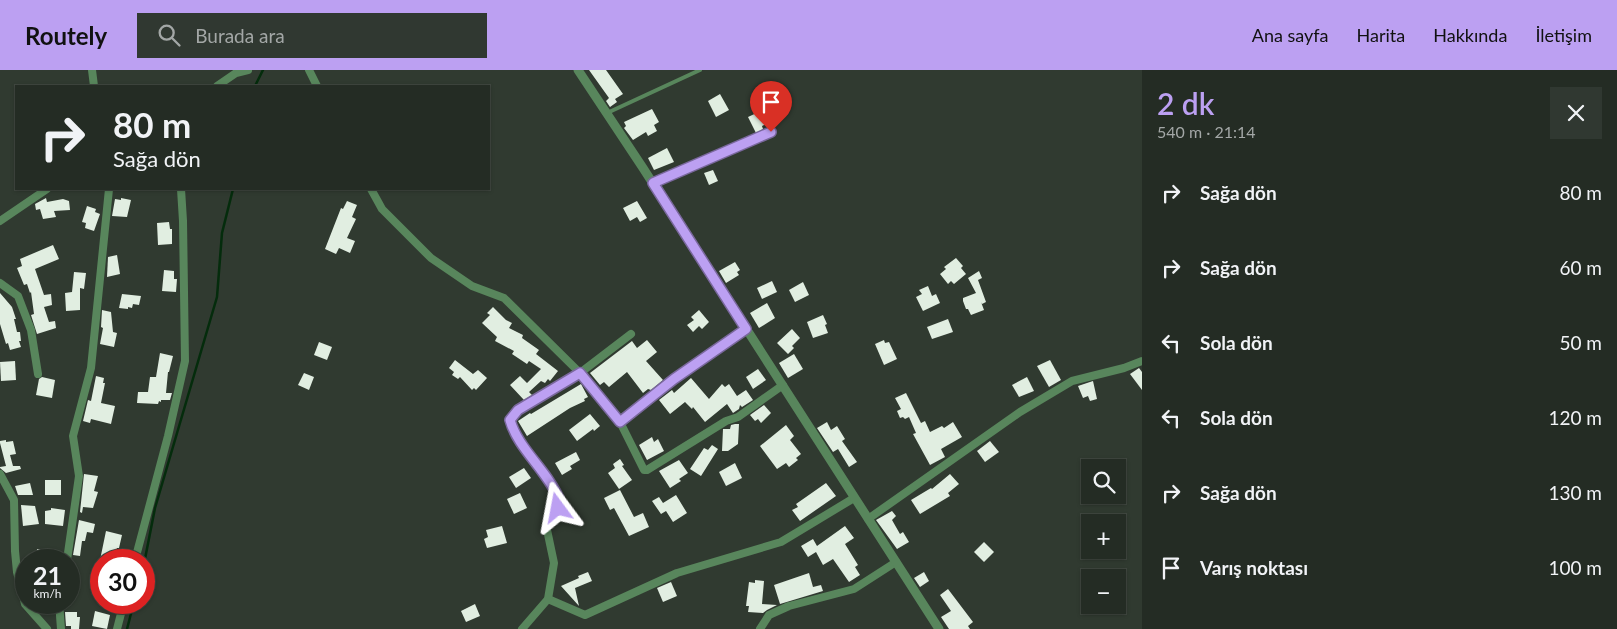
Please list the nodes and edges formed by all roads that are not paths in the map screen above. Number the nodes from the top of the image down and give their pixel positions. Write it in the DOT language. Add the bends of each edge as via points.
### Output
graph roads {
  1 [pos="92,70"];
  2 [pos="248,70"];
  3 [pos="308,70"];
  4 [pos="578,70"];
  5 [pos="700,70"];
  6 [pos="94,85"];
  7 [pos="218,85"];
  8 [pos="316,85"];
  9 [pos="607,113"];
  10 [pos="771,132"];
  11 [pos="653,183"];
  12 [pos="46,190"];
  13 [pos="110,190"];
  14 [pos="181,190"];
  15 [pos="372,190"];
  16 [pos="0,221"];
  17 [pos="0,283"];
  18 [pos="746,329"];
  19 [pos="631,334"];
  20 [pos="1142,360"];
  21 [pos="580,373"];
  22 [pos="38,374"];
  23 [pos="783,385"];
  24 [pos="620,422"];
  25 [pos="0,474"];
  26 [pos="854,498"];
  27 [pos="868,519"];
  28 [pos="68,549"];
  29 [pos="138,549"];
  30 [pos="896,562"];
  31 [pos="548,599"];
  32 [pos="60,614"];
  33 [pos="121,614"];
  34 [pos="47,629"];
  35 [pos="61,629"];
  36 [pos="117,629"];
  37 [pos="522,629"];
  38 [pos="760,629"];
  39 [pos="939,629"];
  1 -- 6 [label="street"];
  2 -- 7 [label="street" via="236,73"];
  3 -- 8 [label="street"];
  4 -- 9 [label="street"];
  5 -- 9 [label="lane"];
  9 -- 11 [label="street"];
  10 -- 11 [label="lane"];
  11 -- 18 [label="street"];
  12 -- 16 [label="street"];
  13 -- 28 [label="street" via="91,368 73,436 79,476"];
  14 -- 29 [label="street" via="185,361"];
  15 -- 21 [label="street" via="382,209 431,258 472,286 504,298"];
  17 -- 22 [label="street" via="18,296 31,330"];
  18 -- 23 [label="street"];
  18 -- 24 [label="street" via="674,379"];
  19 -- 21 [label="street"];
  20 -- 27 [label="street" via="1072,382 1050,394"];
  21 -- 24 [label="street"];
  21 -- 31 [label="street" via="518,410 510,420 560,501 546,525 554,563"];
  23 -- 24 [label="street" via="738,417 726,421 648,470 644,470"];
  23 -- 26 [label="street"];
  25 -- 34 [label="street" via="14,500 15,551 25,604"];
  26 -- 27 [label="street"];
  26 -- 31 [label="street" via="781,542 677,573 585,614"];
  27 -- 30 [label="street"];
  30 -- 38 [label="street" via="854,589 789,606 769,615"];
  30 -- 39 [label="street"];
  31 -- 37 [label="street"];
  32 -- 35 [label="street"];
  33 -- 36 [label="street"];
}
